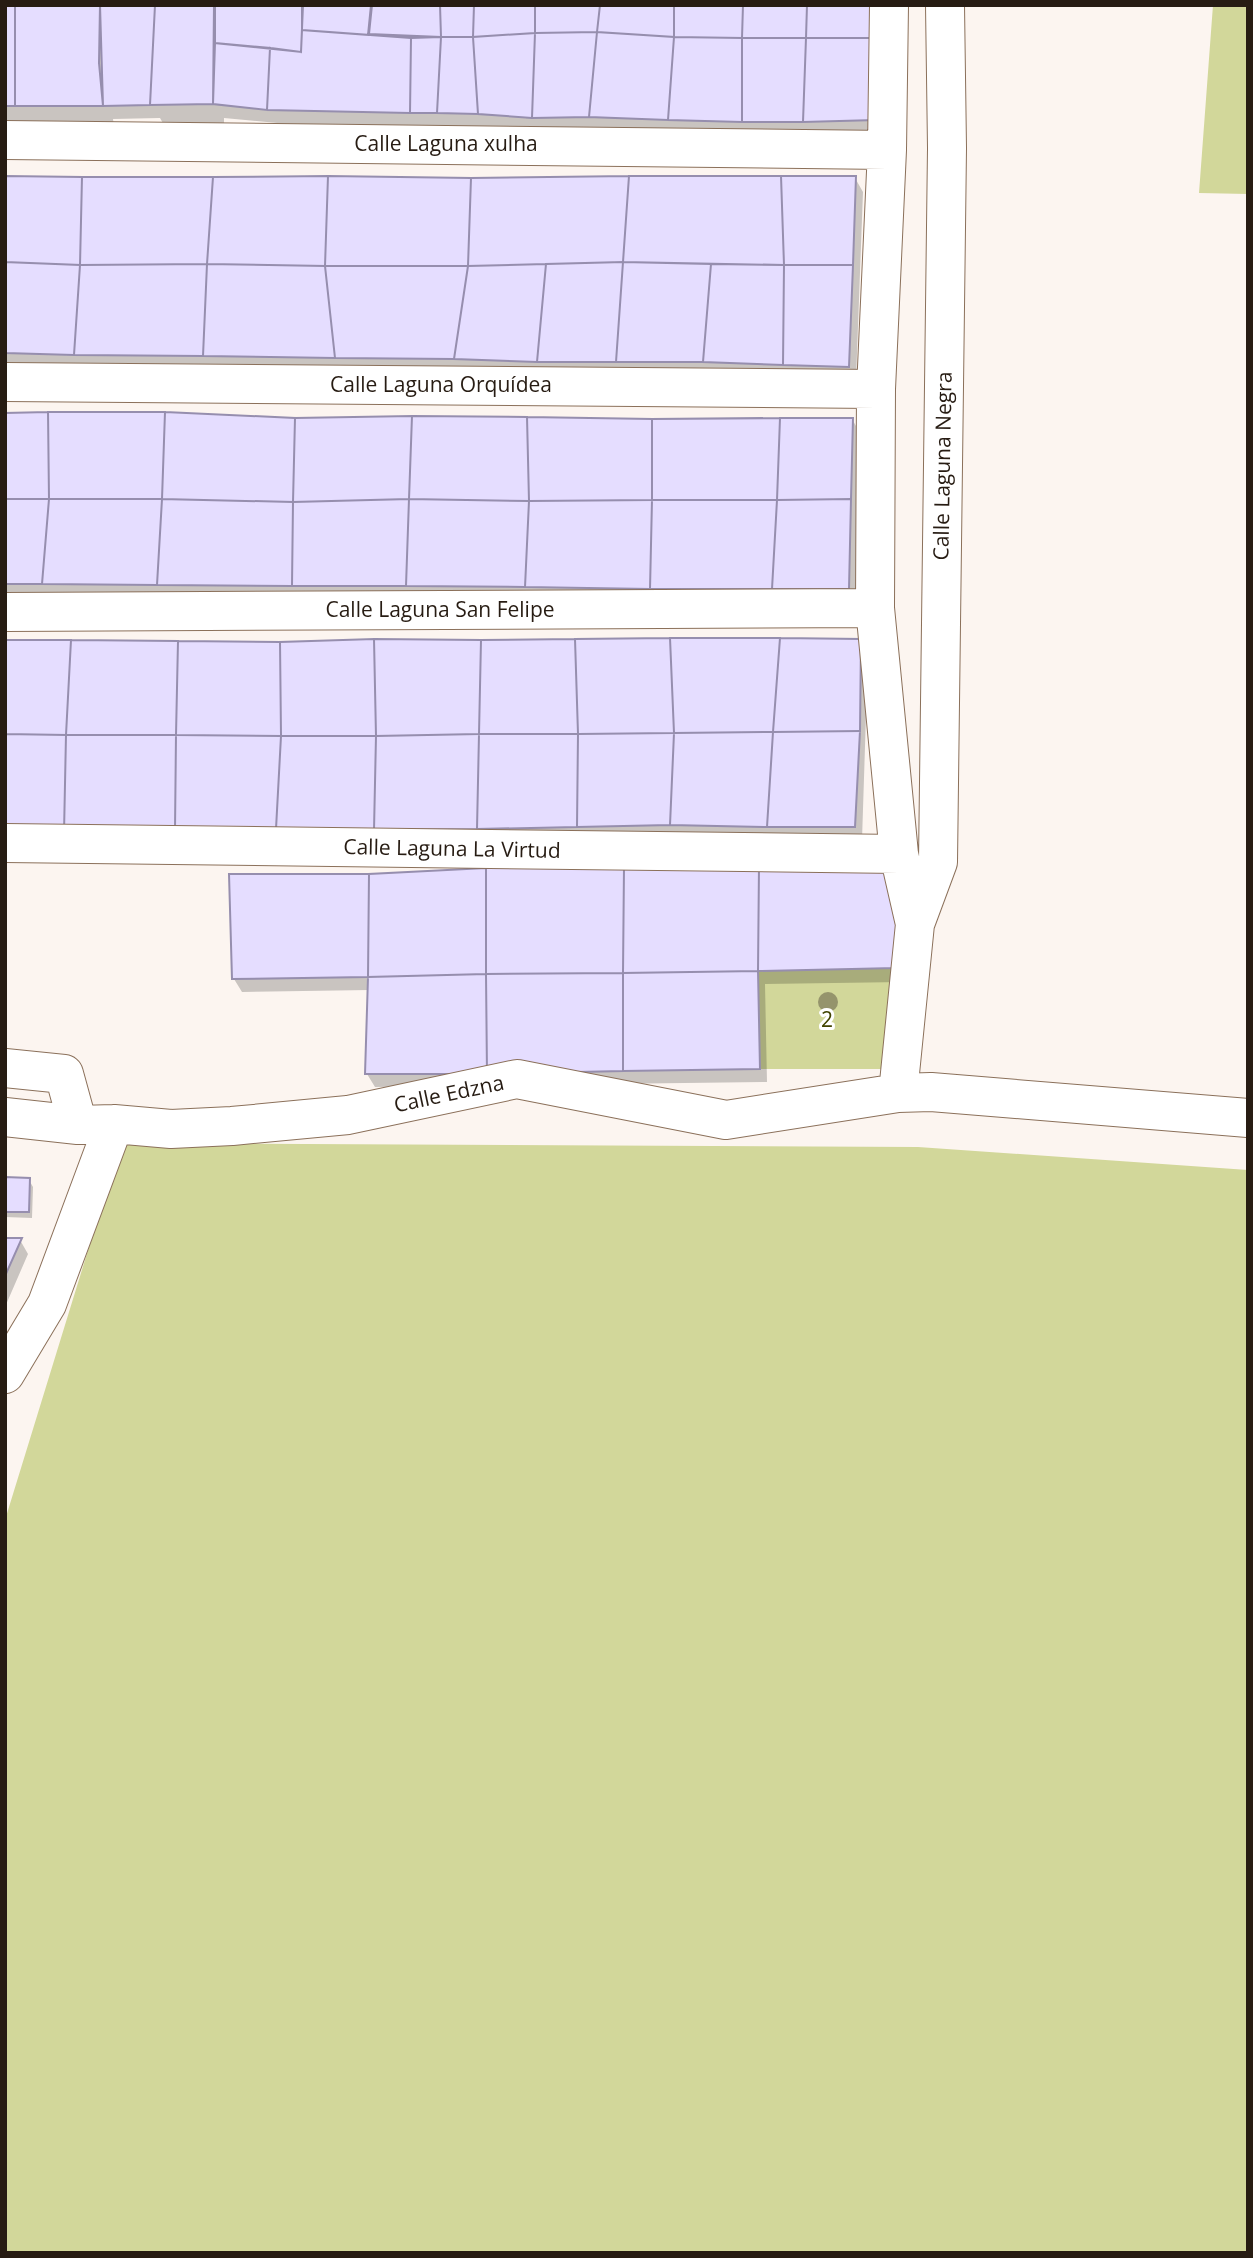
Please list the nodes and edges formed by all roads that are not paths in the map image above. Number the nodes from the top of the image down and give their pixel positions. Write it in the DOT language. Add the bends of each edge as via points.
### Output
graph roads {
  1 [pos="889,5"];
  2 [pos="945,5"];
  3 [pos="5,140"];
  4 [pos="887,150"];
  5 [pos="5,382"];
  6 [pos="876,389"];
  7 [pos="875,608"];
  8 [pos="5,612"];
  9 [pos="5,843"];
  10 [pos="899,854"];
  11 [pos="915,924"];
  12 [pos="5,1068"];
  13 [pos="898,1093"];
  14 [pos="5,1117"];
  15 [pos="1248,1118"];
  16 [pos="96,1124"];
  17 [pos="6,1371"];
  1 -- 4 [label="street, Calle Laguna Negra"];
  2 -- 11 [label="street, Calle Laguna Negra" via="938,862"];
  3 -- 4 [label="street, Calle Laguna xulha"];
  4 -- 6 [label="street, Calle Laguna Negra"];
  5 -- 6 [label="street, Calle Laguna Orquídea"];
  6 -- 7 [label="street, Calle Laguna Negra"];
  7 -- 8 [label="street, Calle Laguna San Felipe"];
  7 -- 10 [label="street, Calle Laguna Negra"];
  9 -- 10 [label="street, Calle Laguna La Virtud"];
  10 -- 11 [label="street, Calle Laguna Negra"];
  11 -- 13 [label="street, Calle Laguna Negra"];
  12 -- 16 [label="street" via="64,1074"];
  13 -- 15 [label="street, Calle Edzna" via="978,1095"];
  13 -- 16 [label="street, Calle Edzna" via="726,1120 517,1079 348,1115 171,1129"];
  14 -- 16 [label="street, Calle Edzna"];
  16 -- 17 [label="street" via="47,1304"];
}
